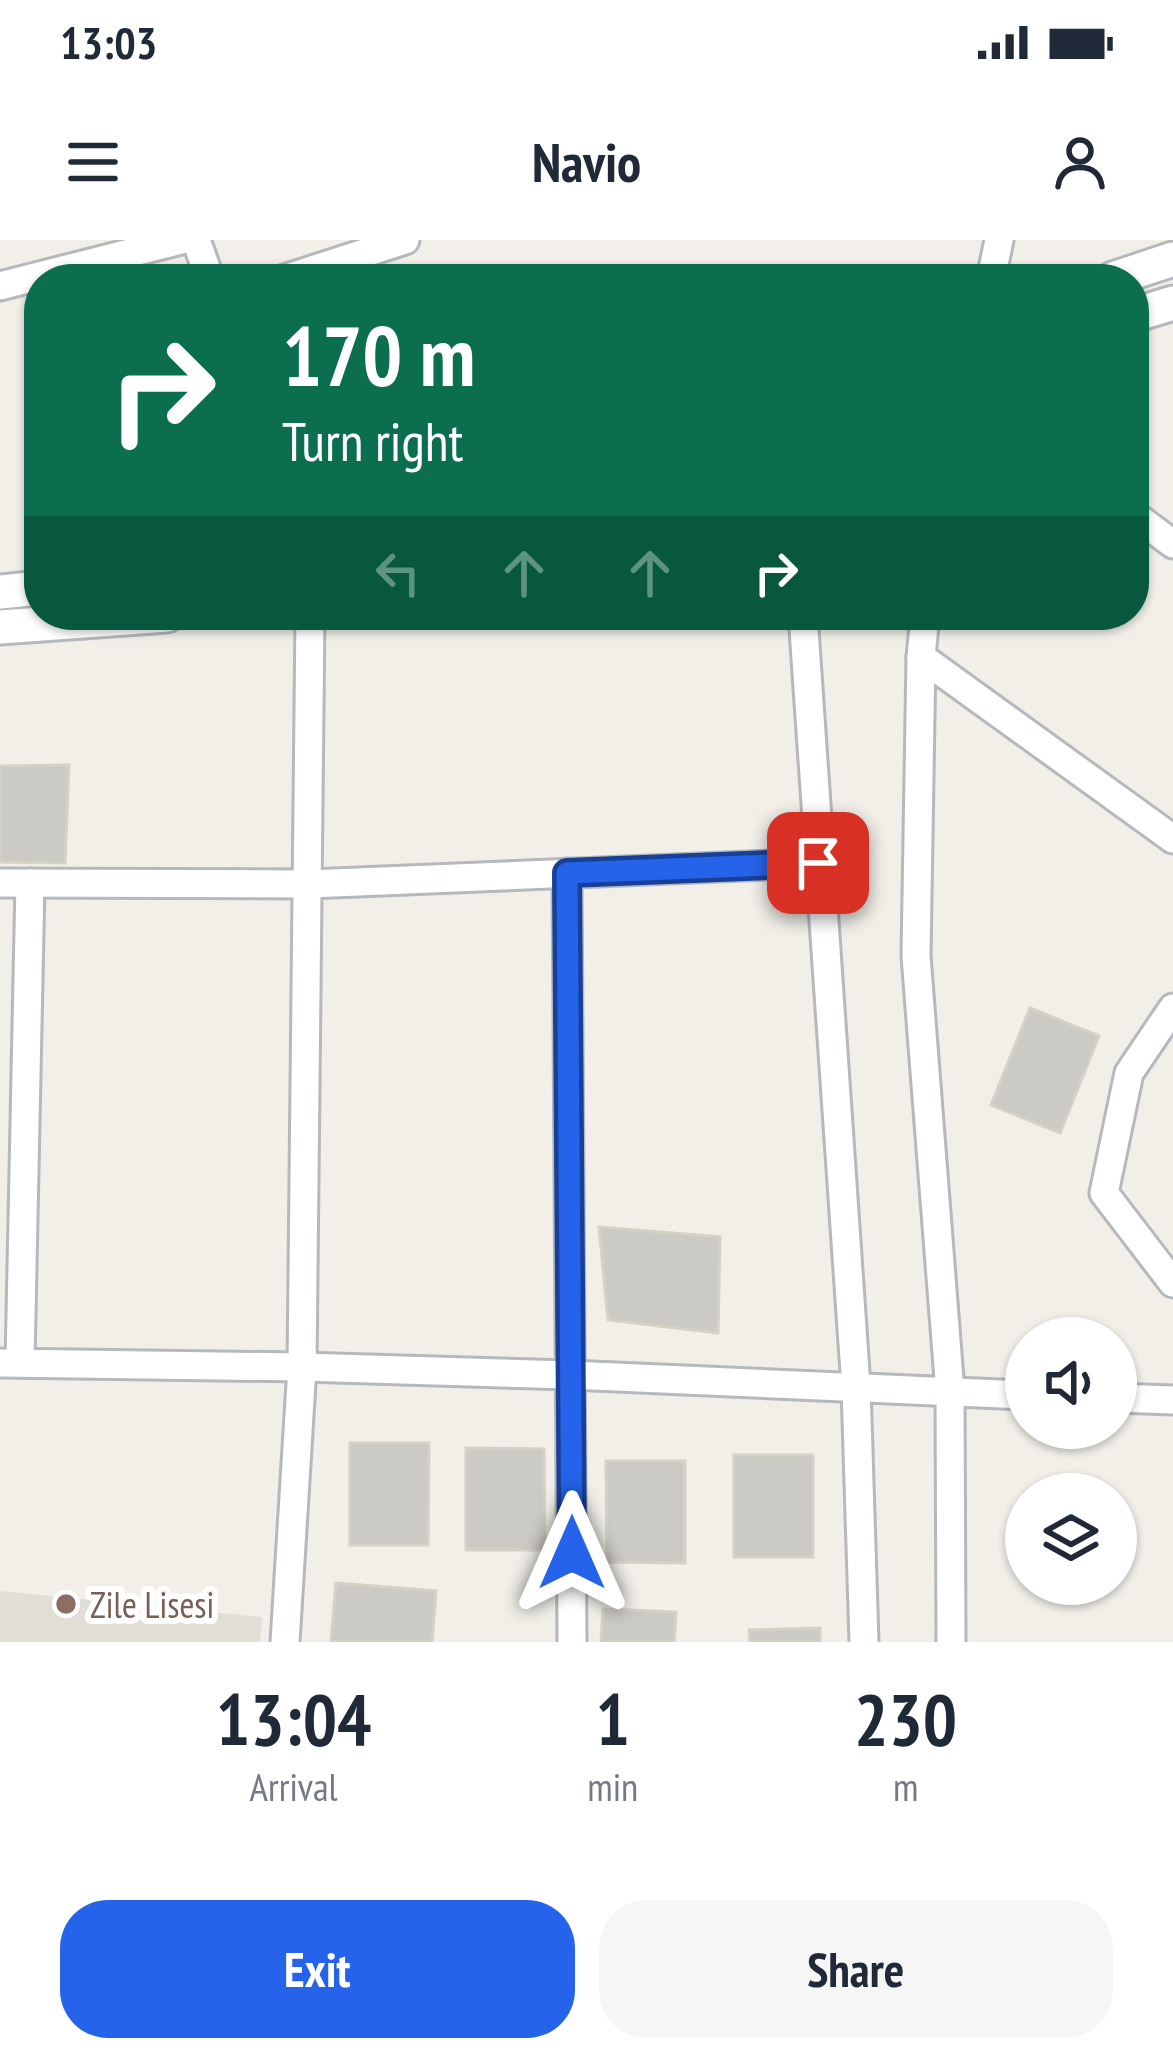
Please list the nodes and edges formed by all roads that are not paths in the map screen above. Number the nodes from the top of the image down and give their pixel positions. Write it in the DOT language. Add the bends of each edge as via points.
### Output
graph roads {
  1 [pos="181,240"];
  2 [pos="405,240"];
  3 [pos="87,264"];
  4 [pos="331,264"];
  5 [pos="1149,526"];
  6 [pos="1173,544"];
  7 [pos="310,630"];
  8 [pos="803,630"];
  9 [pos="924,630"];
  10 [pos="921,656"];
  11 [pos="1173,838"];
  12 [pos="818,863"];
  13 [pos="567,873"];
  14 [pos="0,883"];
  15 [pos="30,883"];
  16 [pos="309,884"];
  17 [pos="1173,1008"];
  18 [pos="1173,1283"];
  19 [pos="10,1363"];
  20 [pos="302,1367"];
  21 [pos="570,1375"];
  22 [pos="856,1387"];
  23 [pos="950,1393"];
  24 [pos="1005,1394"];
  25 [pos="1137,1399"];
  26 [pos="1173,1400"];
  27 [pos="285,1642"];
  28 [pos="572,1642"];
  29 [pos="864,1642"];
  30 [pos="951,1642"];
  1 -- 3 [label="street"];
  2 -- 4 [label="street"];
  5 -- 6 [label="street"];
  7 -- 16 [label="street"];
  8 -- 12 [label="street"];
  9 -- 10 [label="street"];
  10 -- 11 [label="street"];
  10 -- 23 [label="street" via="916,956"];
  12 -- 13 [label="street"];
  12 -- 22 [label="street"];
  13 -- 16 [label="street"];
  13 -- 21 [label="street"];
  14 -- 15 [label="street"];
  15 -- 16 [label="street"];
  15 -- 19 [label="street"];
  16 -- 20 [label="street"];
  17 -- 18 [label="street" via="1129,1073 1104,1193"];
  19 -- 20 [label="street"];
  20 -- 21 [label="street"];
  20 -- 27 [label="street"];
  21 -- 22 [label="street"];
  21 -- 28 [label="street"];
  22 -- 23 [label="street"];
  22 -- 29 [label="street"];
  23 -- 24 [label="street"];
  23 -- 30 [label="street"];
  25 -- 26 [label="street"];
}
